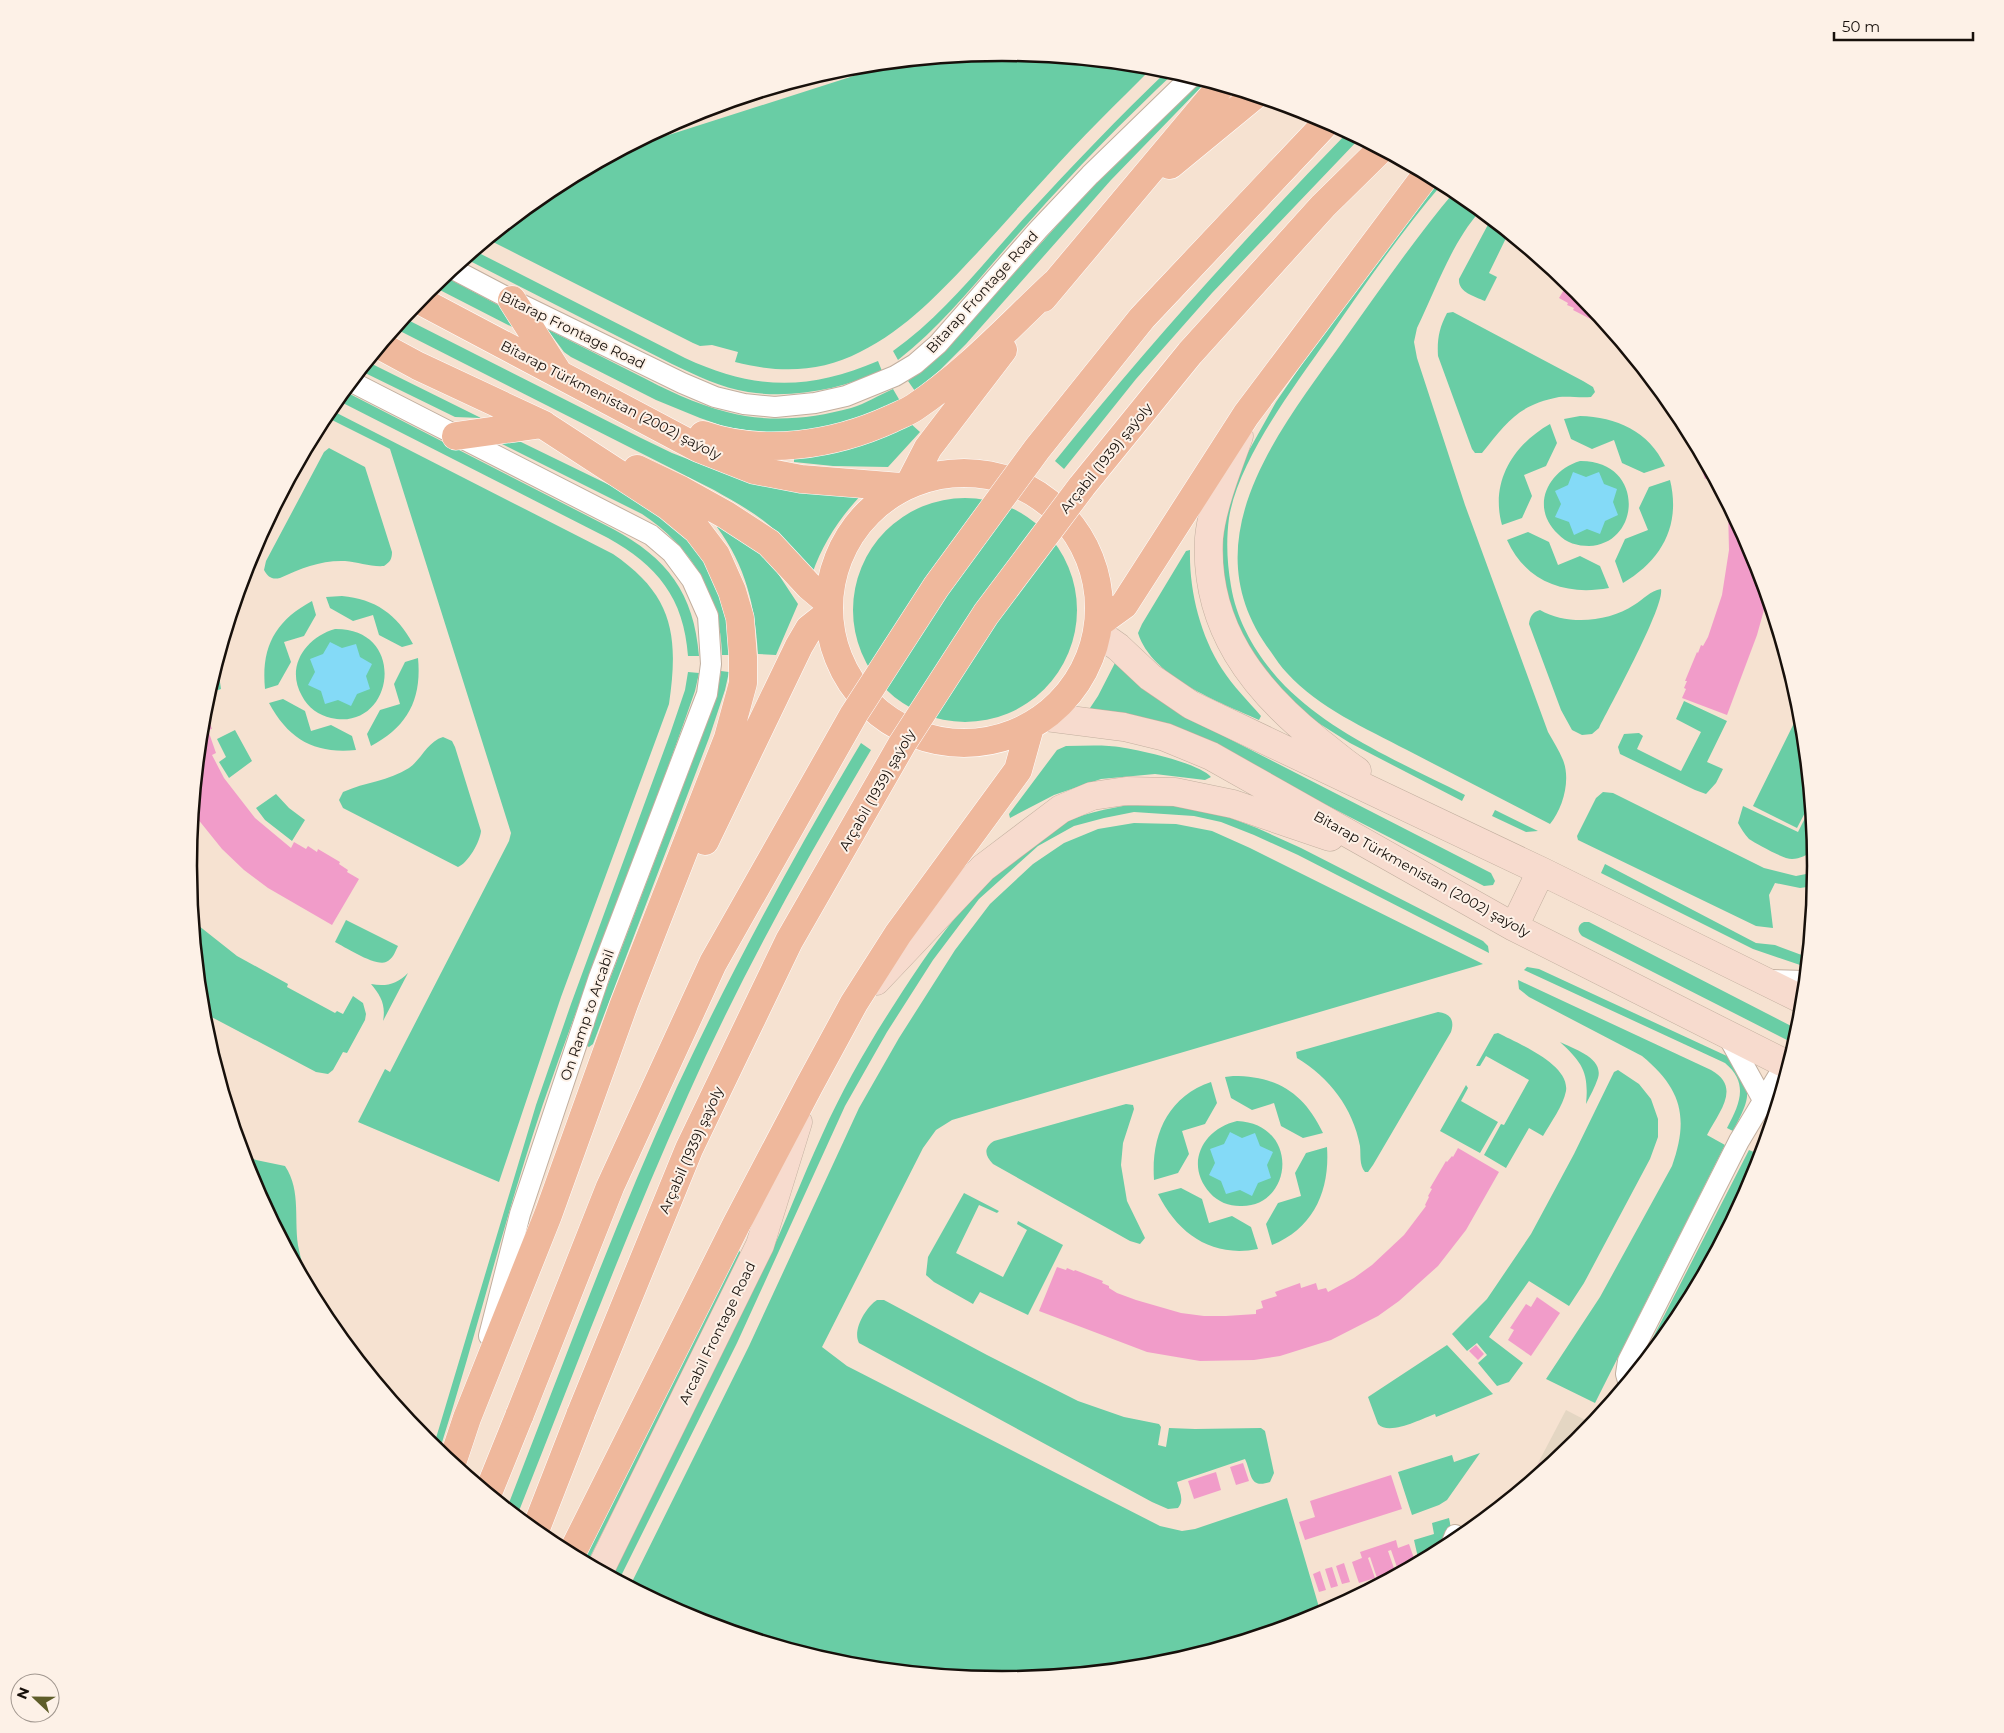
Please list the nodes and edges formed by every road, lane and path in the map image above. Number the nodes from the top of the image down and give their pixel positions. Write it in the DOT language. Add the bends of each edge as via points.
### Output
graph roads {
  1 [pos="1185,83"];
  2 [pos="1216,91"];
  3 [pos="1249,100"];
  4 [pos="1321,128"];
  5 [pos="1376,154"];
  6 [pos="1422,180"];
  7 [pos="1112,215"];
  8 [pos="459,272"];
  9 [pos="1054,284"];
  10 [pos="512,300"];
  11 [pos="427,304"];
  12 [pos="386,349"];
  13 [pos="558,372"];
  14 [pos="357,385"];
  15 [pos="610,400"];
  16 [pos="1246,415"];
  17 [pos="542,424"];
  18 [pos="456,436"];
  19 [pos="905,485"];
  20 [pos="828,608"];
  21 [pos="1098,628"];
  22 [pos="1038,722"];
  23 [pos="1441,824"];
  24 [pos="1415,870"];
  25 [pos="1541,871"];
  26 [pos="1514,927"];
  27 [pos="1762,980"];
  28 [pos="1799,981"];
  29 [pos="1796,997"];
  30 [pos="854,1003"];
  31 [pos="624,1004"];
  32 [pos="1726,1033"];
  33 [pos="1783,1062"];
  34 [pos="808,1086"];
  35 [pos="1770,1104"];
  36 [pos="1626,1374"];
  37 [pos="467,1418"];
  38 [pos="454,1456"];
  39 [pos="490,1487"];
  40 [pos="538,1524"];
  41 [pos="574,1548"];
  42 [pos="602,1566"];
  1 -- 10 [label="street, Bitarap Frontage Road" via="1090,175 938,344 916,364 895,376 846,396 774,407 715,397"];
  2 -- 7 [label="main road"];
  3 -- 7 [label="main road"];
  4 -- 39 [label="main road, bridge" via="1142,318 1049,433 936,587 854,714 713,963 610,1187"];
  5 -- 40 [label="main road, Arçabil (1939) şaýoly, bridge" via="1323,206 1190,353 1082,486 986,614 908,736 790,941 697,1132"];
  6 -- 16 [label="main road"];
  7 -- 9 [label="main road"];
  8 -- 10 [label="street, Bitarap Frontage Road"];
  9 -- 15 [label="main road" via="959,373 914,408 873,427 842,436 786,446 749,445 706,436"];
  9 -- 19 [label="main road" via="928,448"];
  10 -- 13 [label="main road"];
  11 -- 13 [label="main road, Bitarap Türkmenistan (2002) şaýoly"];
  12 -- 17 [label="main road"];
  13 -- 15 [label="main road, Bitarap Türkmenistan (2002) şaýoly"];
  14 -- 18 [label="street"];
  15 -- 19 [label="main road, Bitarap Türkmenistan (2002) şaýoly" via="698,448 754,470 801,479"];
  16 -- 21 [label="main road" via="1124,605"];
  16 -- 23 [label="main road" via="1219,493 1209,537 1211,589 1229,640 1253,678 1291,720 1349,766"];
  17 -- 18 [label="main road"];
  17 -- 20 [label="main road" via="726,515 769,543"];
  17 -- 31 [label="main road" via="668,506 696,530 716,555 740,618 743,683 728,738"];
  18 -- 37 [label="street, On Ramp to Arcabil" via="651,535 672,553 692,580 708,616 711,664 707,694 599,977 520,1214"];
  19 -- 20 [label="main road" via="872,508 849,535 834,567"];
  19 -- 21 [label="main road" via="956,472 1003,477 1045,498 1078,532 1096,576"];
  20 -- 22 [label="main road" via="835,653 854,688 881,716 915,735 954,744 993,741"];
  20 -- 31 [label="main road" via="808,629 799,646"];
  21 -- 22 [label="main road" via="1091,657 1080,679 1064,700"];
  21 -- 23 [label="main road" via="1150,677 1191,705"];
  22 -- 24 [label="main road, Bitarap Türkmenistan (2002) şaýoly" via="1124,727 1184,744"];
  22 -- 30 [label="main road" via="1018,770 898,934"];
  23 -- 25 [label="main road"];
  24 -- 26 [label="main road, Bitarap Türkmenistan (2002) şaýoly"];
  24 -- 30 [label="main road" via="1233,804 1174,792 1126,791 1092,796 1061,809 983,868"];
  25 -- 26 [label="main road"];
  25 -- 27 [label="main road"];
  26 -- 32 [label="main road, Bitarap Türkmenistan (2002) şaýoly"];
  27 -- 28 [label="street"];
  27 -- 29 [label="main road"];
  30 -- 34 [label="main road"];
  31 -- 37 [label="main road" via="548,1215"];
  32 -- 33 [label="main road, Bitarap Türkmenistan (2002) şaýoly"];
  32 -- 35 [label="street"];
  34 -- 41 [label="main road"];
  34 -- 42 [label="main road, Arcabil Frontage Road" via="760,1245"];
  35 -- 36 [label="street" via="1739,1141 1628,1361"];
  37 -- 38 [label="main road"];
}
